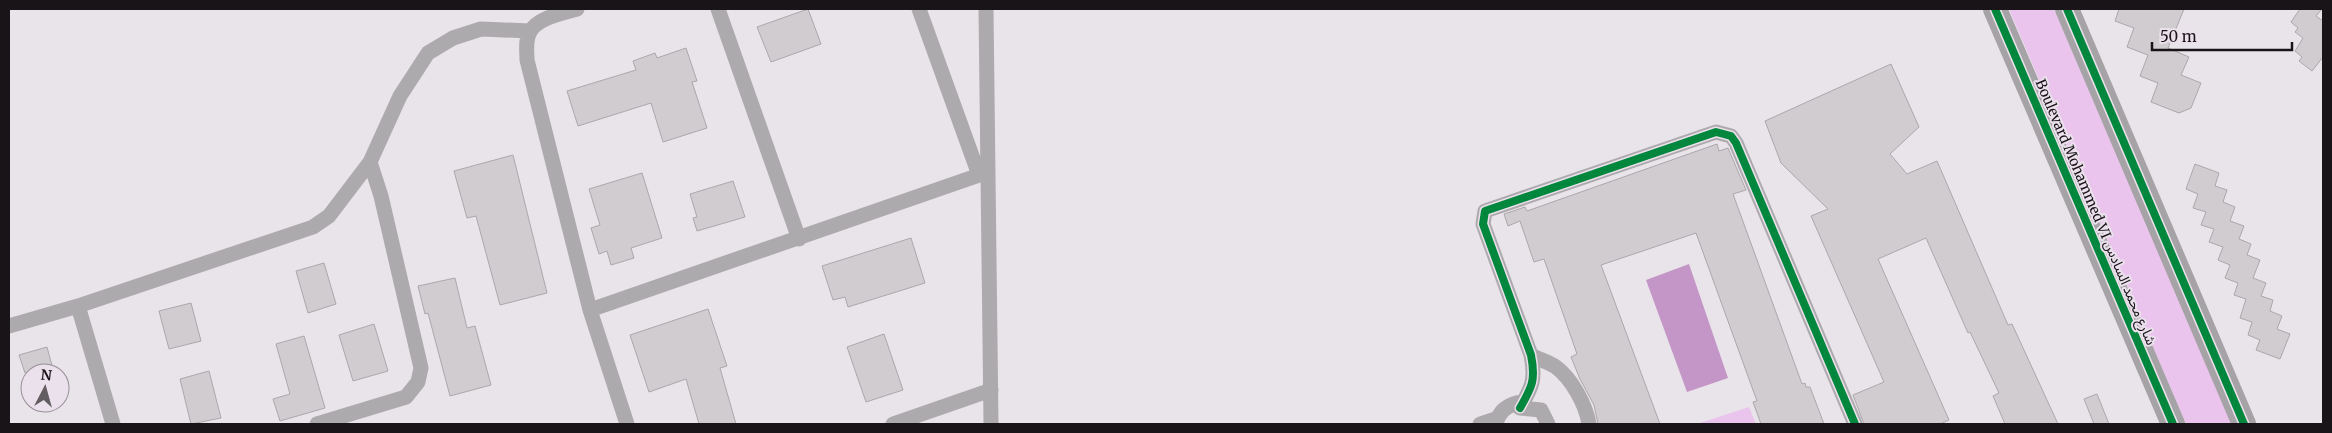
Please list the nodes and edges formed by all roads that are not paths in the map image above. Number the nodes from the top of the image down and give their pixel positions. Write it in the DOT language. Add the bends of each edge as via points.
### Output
graph roads {
  1 [pos="577,9"];
  2 [pos="718,9"];
  3 [pos="919,9"];
  4 [pos="986,9"];
  5 [pos="1995,9"];
  6 [pos="2067,9"];
  7 [pos="530,31"];
  8 [pos="370,162"];
  9 [pos="984,174"];
  10 [pos="799,239"];
  11 [pos="78,306"];
  12 [pos="590,310"];
  13 [pos="9,326"];
  14 [pos="1531,355"];
  15 [pos="991,390"];
  16 [pos="1520,408"];
  17 [pos="1497,421"];
  18 [pos="113,424"];
  19 [pos="317,424"];
  20 [pos="627,424"];
  21 [pos="893,424"];
  22 [pos="991,424"];
  23 [pos="1480,424"];
  24 [pos="1548,424"];
  25 [pos="1589,424"];
  26 [pos="1855,424"];
  27 [pos="2173,424"];
  28 [pos="2244,424"];
  1 -- 7 [label="street" via="540,22"];
  2 -- 10 [label="street"];
  3 -- 9 [label="street"];
  4 -- 9 [label="street"];
  5 -- 27 [label="main road, Boulevard Mohammed VI شارع محمد السادس"];
  6 -- 28 [label="main road"];
  7 -- 8 [label="street" via="481,29 452,38 428,53 400,96"];
  7 -- 12 [label="street" via="527,60"];
  8 -- 11 [label="street" via="330,216 313,227"];
  8 -- 19 [label="street" via="381,196 421,368 418,382 406,397"];
  9 -- 10 [label="street"];
  9 -- 15 [label="street"];
  10 -- 12 [label="street"];
  11 -- 13 [label="street"];
  11 -- 18 [label="street"];
  12 -- 20 [label="street"];
  14 -- 16 [label="street" via="1534,382"];
  14 -- 25 [label="street" via="1556,367 1572,386 1584,405"];
  14 -- 26 [label="street" via="1483,224 1485,211 1708,134 1724,133 1736,143"];
  15 -- 21 [label="street"];
  15 -- 22 [label="street"];
  16 -- 17 [label="street" via="1522,402 1512,404 1504,409"];
  16 -- 24 [label="street" via="1541,410"];
  17 -- 23 [label="street"];
}
